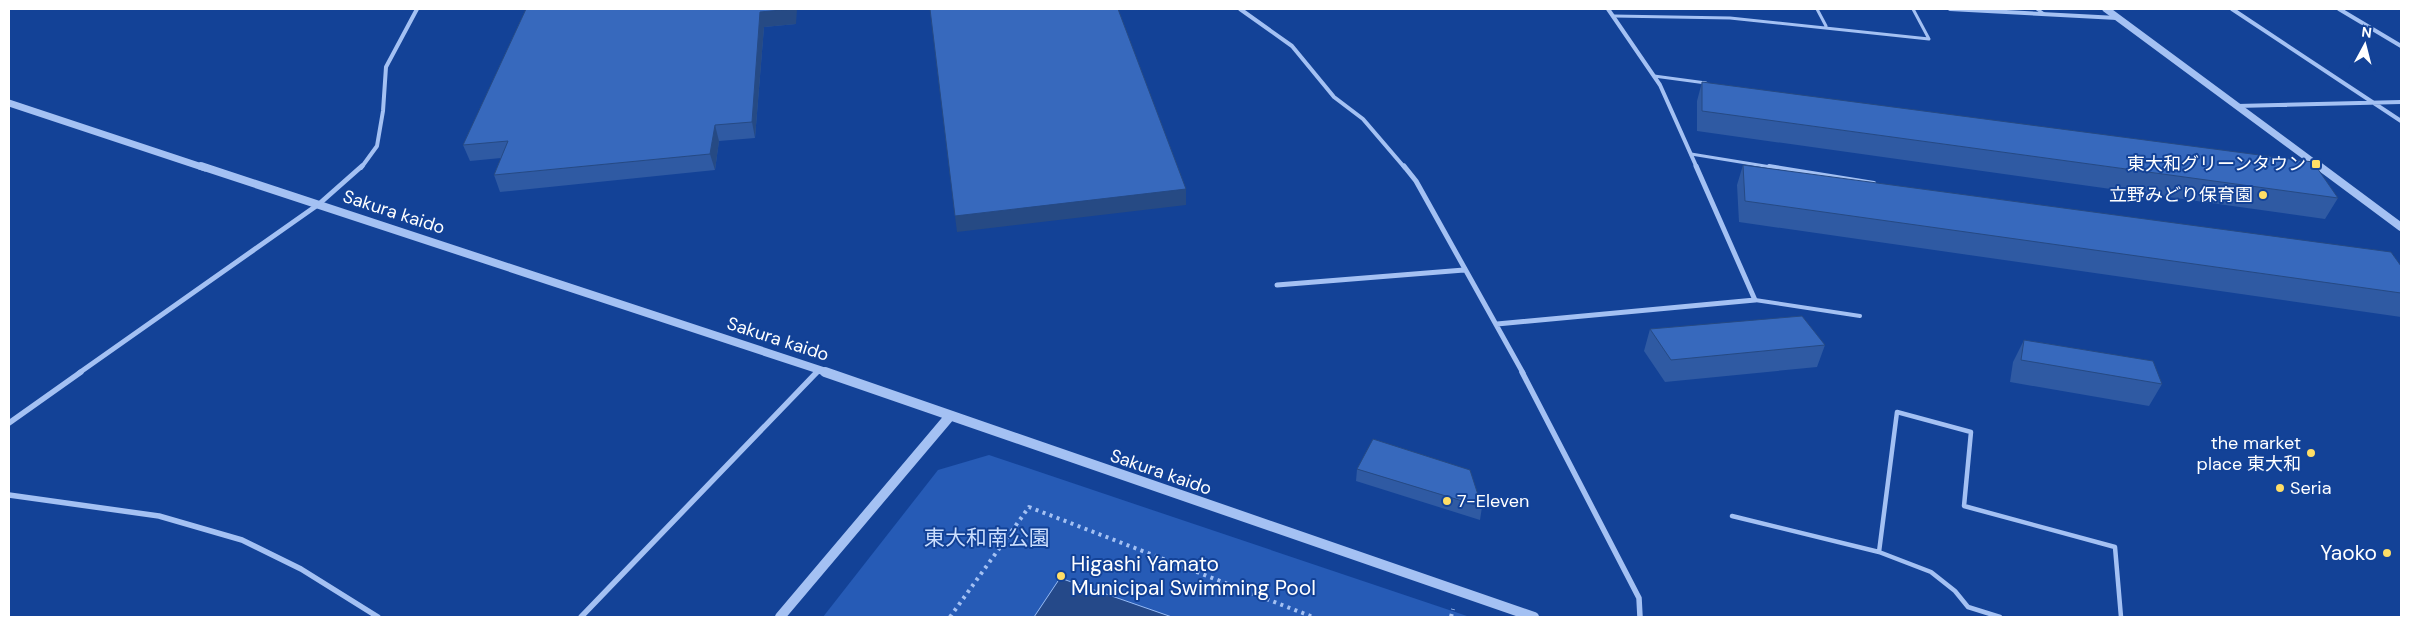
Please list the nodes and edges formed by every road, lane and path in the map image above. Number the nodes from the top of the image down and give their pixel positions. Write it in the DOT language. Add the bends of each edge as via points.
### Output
graph roads {
  1 [pos="417,9"];
  2 [pos="1240,9"];
  3 [pos="1608,9"];
  4 [pos="1816,9"];
  5 [pos="1912,9"];
  6 [pos="1950,9"];
  7 [pos="2037,9"];
  8 [pos="2106,9"];
  9 [pos="2232,9"];
  10 [pos="2339,9"];
  11 [pos="2044,14"];
  12 [pos="1614,16"];
  13 [pos="2118,18"];
  14 [pos="1826,27"];
  15 [pos="2401,46"];
  16 [pos="1654,76"];
  17 [pos="1714,84"];
  18 [pos="2401,102"];
  19 [pos="9,103"];
  20 [pos="2373,103"];
  21 [pos="2237,106"];
  22 [pos="2401,121"];
  23 [pos="1691,154"];
  24 [pos="1884,184"];
  25 [pos="319,204"];
  26 [pos="2401,226"];
  27 [pos="1464,270"];
  28 [pos="1277,285"];
  29 [pos="1755,300"];
  30 [pos="1860,316"];
  31 [pos="1497,324"];
  32 [pos="819,370"];
  33 [pos="950,416"];
  34 [pos="9,423"];
  35 [pos="9,495"];
  36 [pos="1732,516"];
  37 [pos="1878,552"];
  38 [pos="378,617"];
  39 [pos="581,617"];
  40 [pos="780,617"];
  41 [pos="950,617"];
  42 [pos="1313,617"];
  43 [pos="1534,617"];
  44 [pos="1640,617"];
  45 [pos="2000,617"];
  46 [pos="2121,617"];
  1 -- 25 [label="street" via="386,67 377,146 358,172"];
  2 -- 27 [label="street" via="1292,46 1334,97 1363,119 1416,181"];
  3 -- 12 [label="street"];
  4 -- 14 [label="lane"];
  5 -- 14 [label="lane" via="1930,39"];
  6 -- 11 [label="street"];
  7 -- 11 [label="lane"];
  8 -- 13 [label="street"];
  9 -- 20 [label="street"];
  10 -- 15 [label="street"];
  11 -- 13 [label="street"];
  12 -- 14 [label="lane" via="1730,18"];
  12 -- 16 [label="street"];
  13 -- 21 [label="street"];
  16 -- 17 [label="lane"];
  16 -- 23 [label="street"];
  18 -- 20 [label="street"];
  19 -- 25 [label="street, Sakura kaido"];
  20 -- 21 [label="street"];
  20 -- 22 [label="street"];
  21 -- 26 [label="street"];
  23 -- 24 [label="lane"];
  23 -- 29 [label="street"];
  25 -- 32 [label="street, Sakura kaido"];
  25 -- 34 [label="street"];
  27 -- 28 [label="street"];
  27 -- 31 [label="street"];
  29 -- 30 [label="lane"];
  29 -- 31 [label="street"];
  31 -- 44 [label="street" via="1639,598"];
  32 -- 33 [label="street, Sakura kaido"];
  32 -- 39 [label="street"];
  33 -- 40 [label="street"];
  33 -- 43 [label="street, Sakura kaido"];
  35 -- 38 [label="street" via="158,516 242,540 301,569"];
  36 -- 37 [label="lane"];
  37 -- 45 [label="lane" via="1931,572 1956,591 1968,607"];
  37 -- 46 [label="lane" via="1897,412 1971,432 1964,506 2115,547"];
  41 -- 42 [label="path" via="1029,507"];
}
